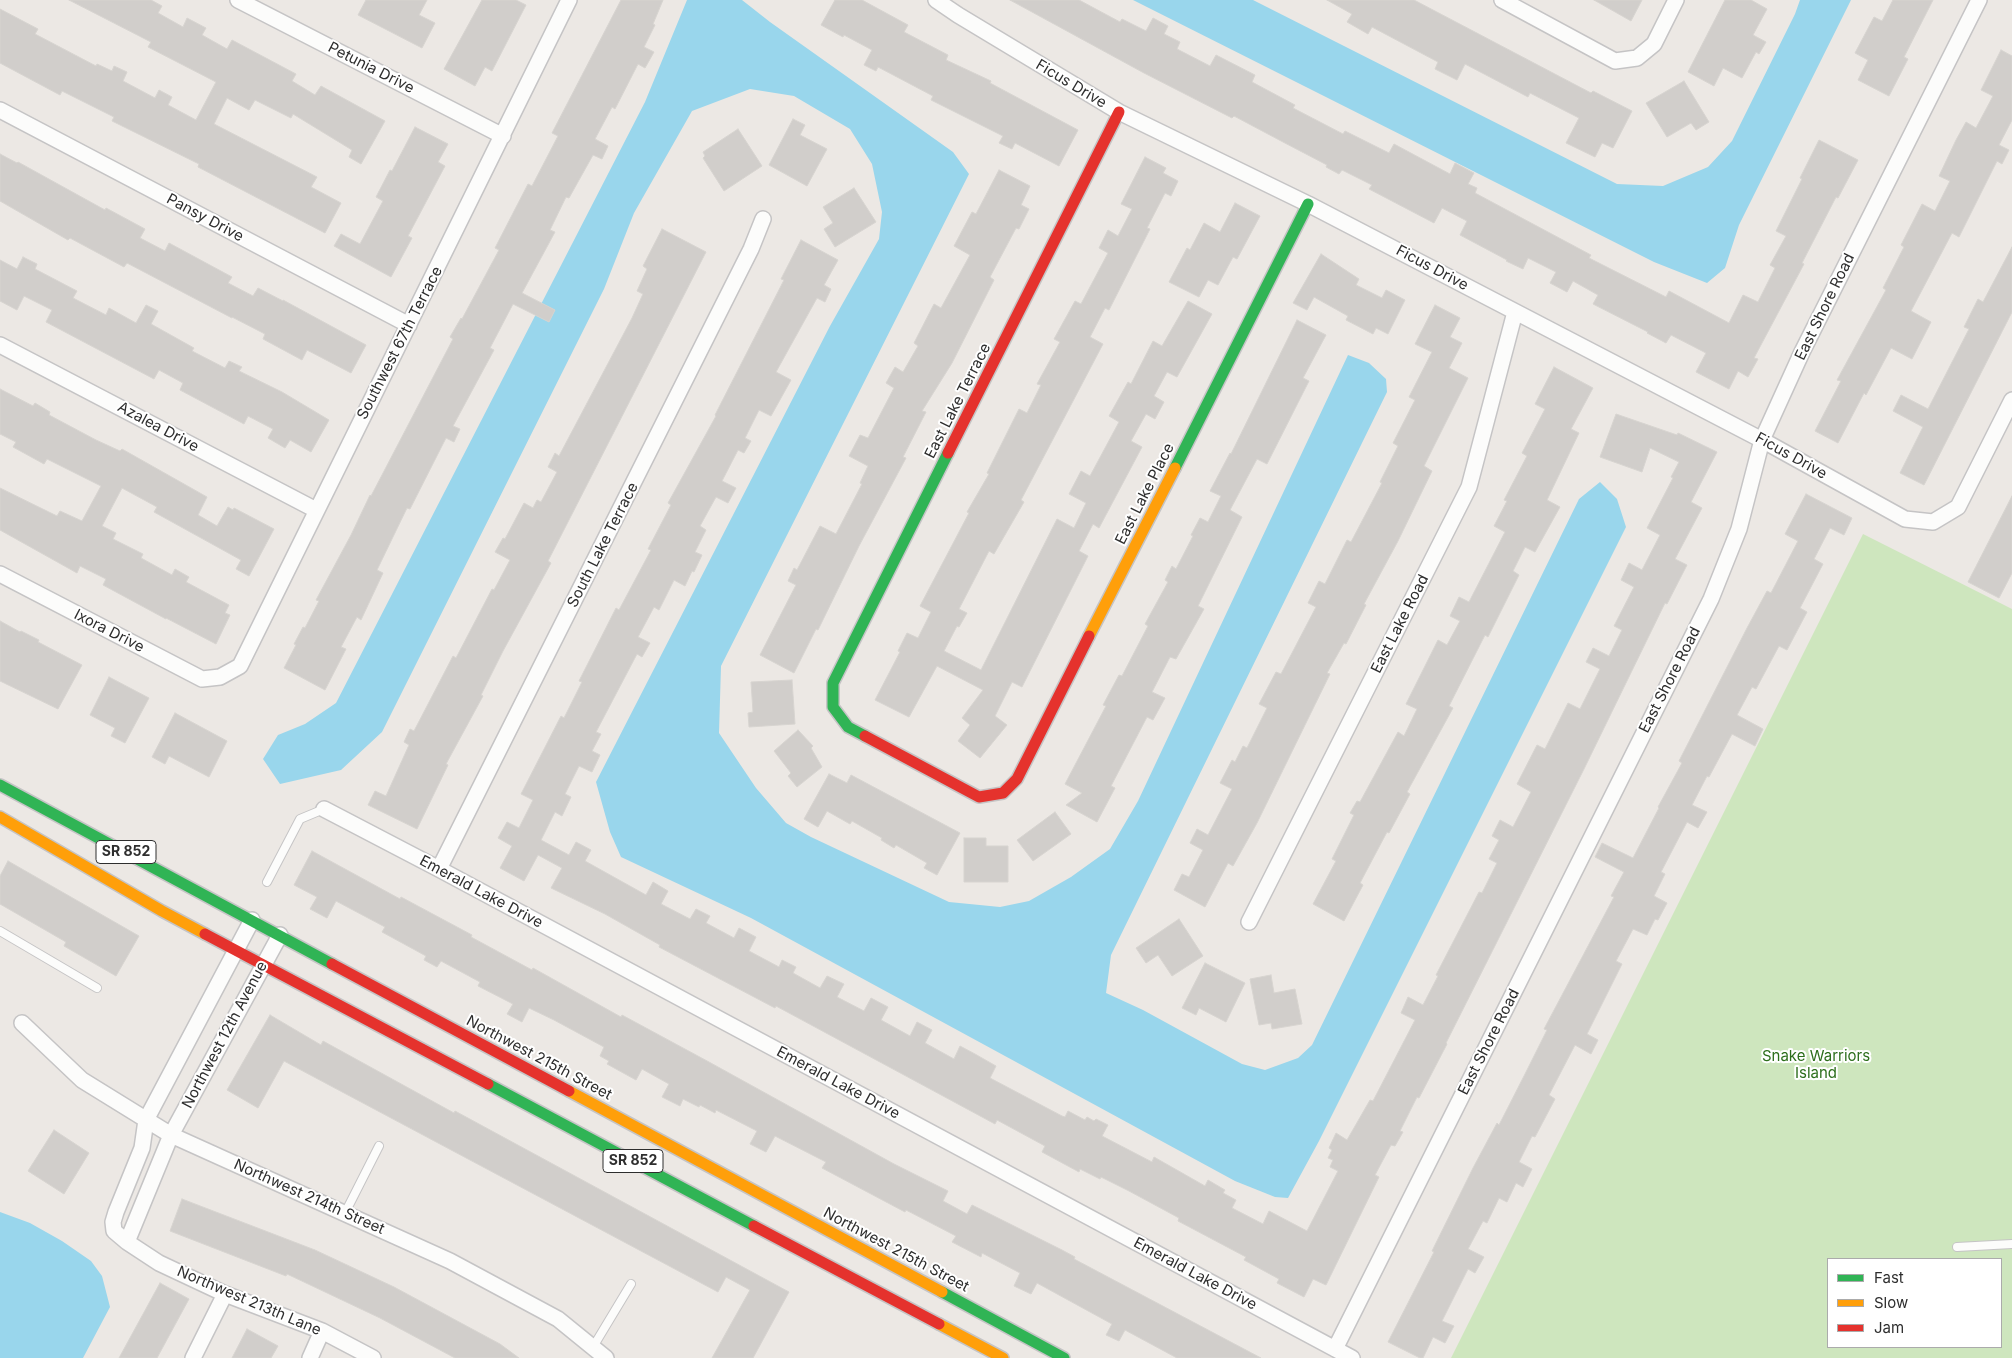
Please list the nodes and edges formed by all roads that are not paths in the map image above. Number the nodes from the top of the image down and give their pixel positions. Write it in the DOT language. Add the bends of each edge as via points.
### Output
graph roads {
  1 [pos="238,0"];
  2 [pos="570,0"];
  3 [pos="936,0"];
  4 [pos="1502,0"];
  5 [pos="1676,0"];
  6 [pos="1979,0"];
  7 [pos="0,110"];
  8 [pos="1120,112"];
  9 [pos="503,136"];
  10 [pos="1308,204"];
  11 [pos="763,219"];
  12 [pos="1515,312"];
  13 [pos="409,325"];
  14 [pos="0,345"];
  15 [pos="2012,400"];
  16 [pos="1762,440"];
  17 [pos="316,510"];
  18 [pos="0,574"];
  19 [pos="220,677"];
  20 [pos="0,785"];
  21 [pos="1003,793"];
  22 [pos="324,809"];
  23 [pos="0,817"];
  24 [pos="439,869"];
  25 [pos="266,882"];
  26 [pos="252,920"];
  27 [pos="1249,922"];
  28 [pos="0,931"];
  29 [pos="280,935"];
  30 [pos="236,950"];
  31 [pos="263,965"];
  32 [pos="96,988"];
  33 [pos="22,1023"];
  34 [pos="146,1120"];
  35 [pos="171,1135"];
  36 [pos="379,1146"];
  37 [pos="345,1213"];
  38 [pos="127,1242"];
  39 [pos="2012,1244"];
  40 [pos="1957,1247"];
  41 [pos="632,1284"];
  42 [pos="225,1294"];
  43 [pos="322,1331"];
  44 [pos="593,1347"];
  45 [pos="1335,1349"];
  46 [pos="193,1358"];
  47 [pos="310,1358"];
  48 [pos="373,1358"];
  49 [pos="606,1358"];
  50 [pos="1003,1358"];
  51 [pos="1064,1358"];
  52 [pos="1352,1358"];
  1 -- 9 [label="street, Petunia Drive"];
  2 -- 9 [label="street, Southwest 67th Terrace"];
  3 -- 8 [label="street, Ficus Drive"];
  4 -- 5 [label="street" via="1615,61 1636,58 1654,44"];
  6 -- 16 [label="street, East Shore Road" via="1802,352"];
  7 -- 13 [label="street, Pansy Drive"];
  8 -- 10 [label="street, Ficus Drive"];
  8 -- 21 [label="main road, East Lake Terrace" via="833,682 833,707 848,728 978,796"];
  9 -- 13 [label="street, Southwest 67th Terrace"];
  10 -- 12 [label="street, Ficus Drive"];
  10 -- 21 [label="main road, East Lake Place" via="1017,779"];
  11 -- 24 [label="street, South Lake Terrace" via="747,258"];
  12 -- 16 [label="street, Ficus Drive"];
  12 -- 27 [label="street, East Lake Road" via="1469,487"];
  13 -- 17 [label="street, Southwest 67th Terrace"];
  14 -- 17 [label="street, Azalea Drive"];
  15 -- 16 [label="street, Ficus Drive" via="1958,507 1933,522 1905,519"];
  16 -- 45 [label="street, East Shore Road" via="1739,529 1711,599"];
  17 -- 19 [label="street, Southwest 67th Terrace" via="240,666"];
  18 -- 19 [label="street, Ixora Drive" via="202,679"];
  20 -- 26 [label="main road, Northwest 215th Street / SR 852"];
  22 -- 24 [label="street, Emerald Lake Drive"];
  22 -- 25 [label="lane" via="300,818"];
  23 -- 30 [label="main road, SR 852"];
  24 -- 45 [label="street, Emerald Lake Drive"];
  26 -- 29 [label="main road, Northwest 215th Street / SR 852"];
  26 -- 30 [label="street, Northwest 12th Avenue"];
  28 -- 32 [label="lane"];
  29 -- 31 [label="street, Northwest 12th Avenue"];
  29 -- 51 [label="main road, Northwest 215th Street / SR 852"];
  30 -- 31 [label="main road, SR 852"];
  30 -- 34 [label="street, Northwest 12th Avenue"];
  31 -- 35 [label="street, Northwest 12th Avenue"];
  31 -- 50 [label="main road, SR 852"];
  33 -- 34 [label="street, Northwest 214th Street" via="82,1080"];
  34 -- 35 [label="street, Northwest 214th Street"];
  34 -- 38 [label="street, Northwest 213th Lane" via="142,1148 113,1222 114,1231"];
  35 -- 37 [label="street, Northwest 214th Street"];
  35 -- 38 [label="street"];
  36 -- 37 [label="lane"];
  37 -- 44 [label="street, Northwest 214th Street" via="450,1261 558,1319"];
  38 -- 42 [label="street, Northwest 213th Lane" via="159,1263"];
  39 -- 40 [label="lane"];
  41 -- 44 [label="lane"];
  42 -- 43 [label="street, Northwest 213th Lane"];
  42 -- 46 [label="street"];
  43 -- 47 [label="street"];
  43 -- 48 [label="street, Northwest 213th Lane"];
  44 -- 49 [label="street, Northwest 214th Street"];
  45 -- 52 [label="street, Emerald Lake Drive"];
}
